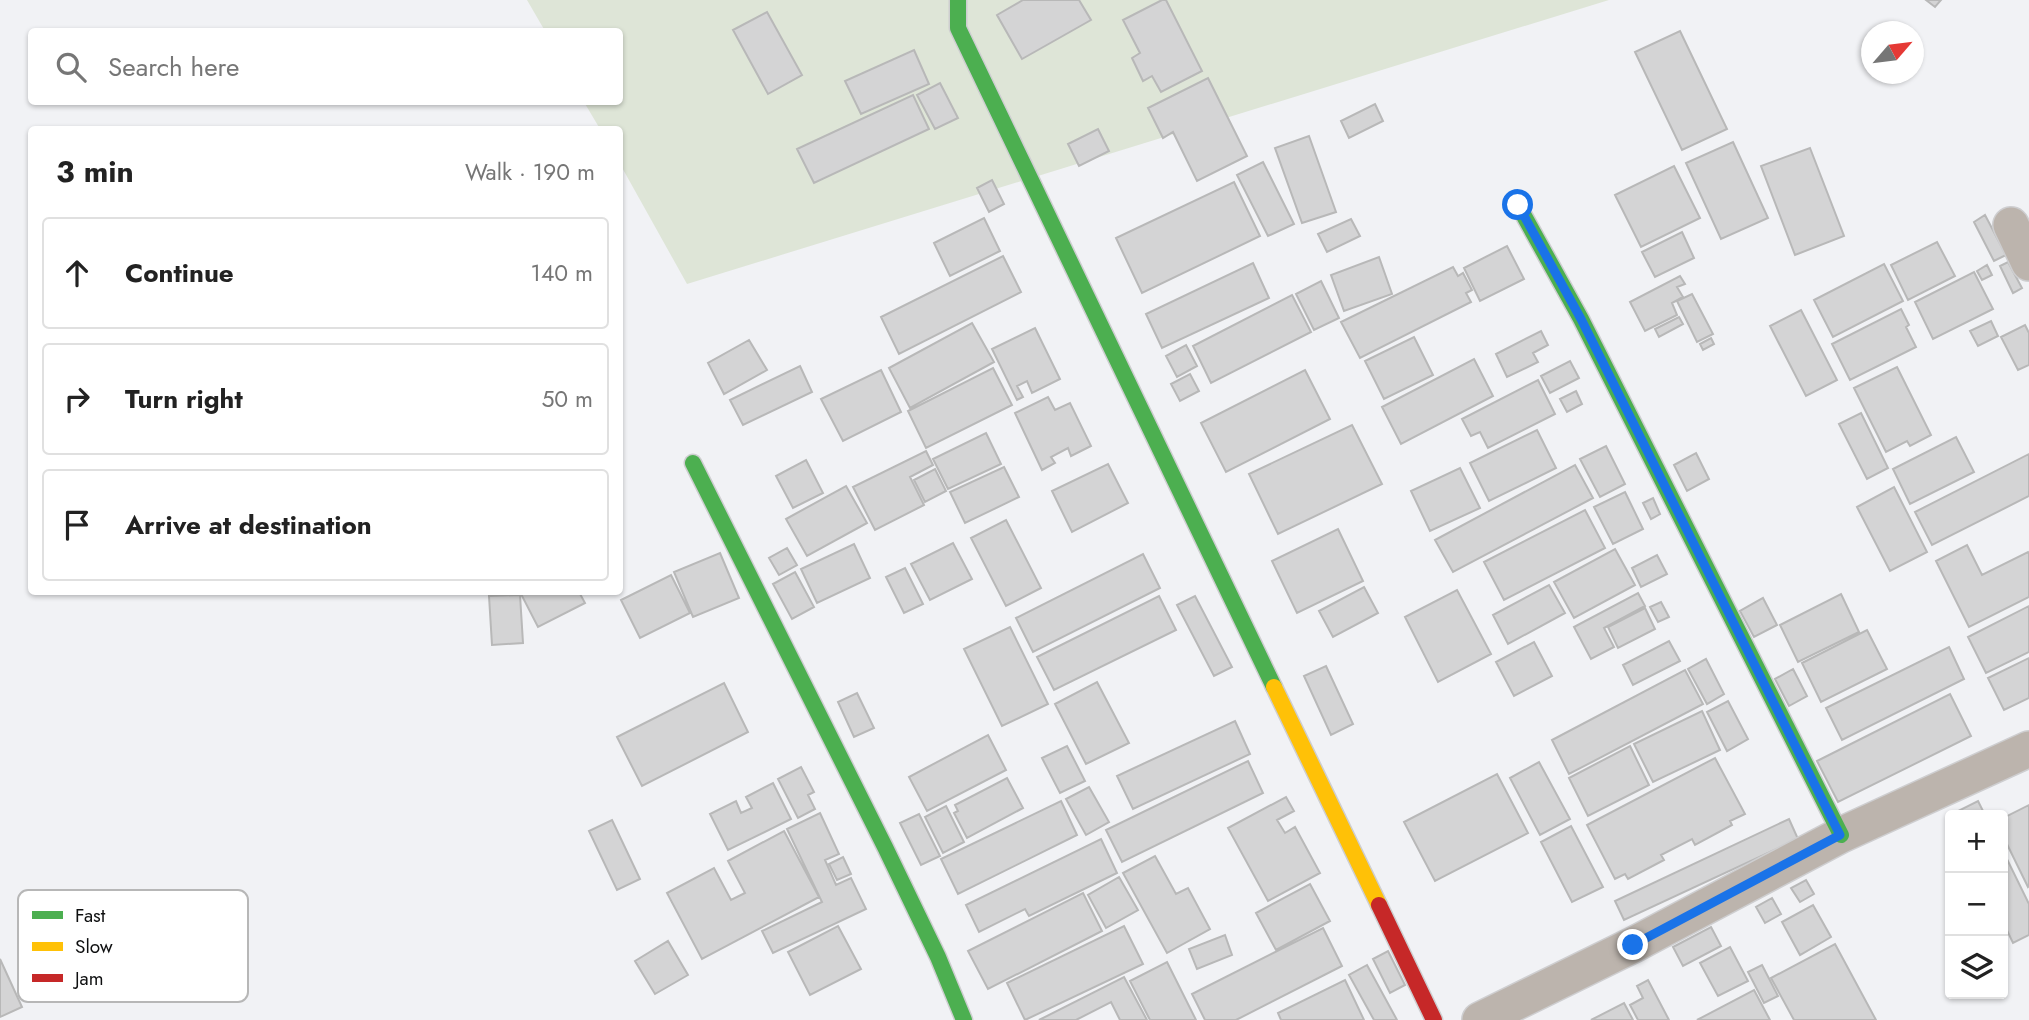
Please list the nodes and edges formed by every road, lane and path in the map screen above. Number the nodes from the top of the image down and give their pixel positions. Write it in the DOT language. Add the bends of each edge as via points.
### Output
graph roads {
  1 [pos="958,0"];
  2 [pos="1518,205"];
  3 [pos="2011,225"];
  4 [pos="2029,263"];
  5 [pos="693,463"];
  6 [pos="2029,749"];
  7 [pos="1840,835"];
  8 [pos="964,1020"];
  9 [pos="1434,1020"];
  10 [pos="1480,1020"];
  1 -- 9 [label="street" via="958,28"];
  2 -- 7 [label="street" via="1581,319"];
  3 -- 4 [label="street"];
  5 -- 8 [label="street" via="902,883"];
  6 -- 7 [label="street"];
  7 -- 10 [label="street"];
}
